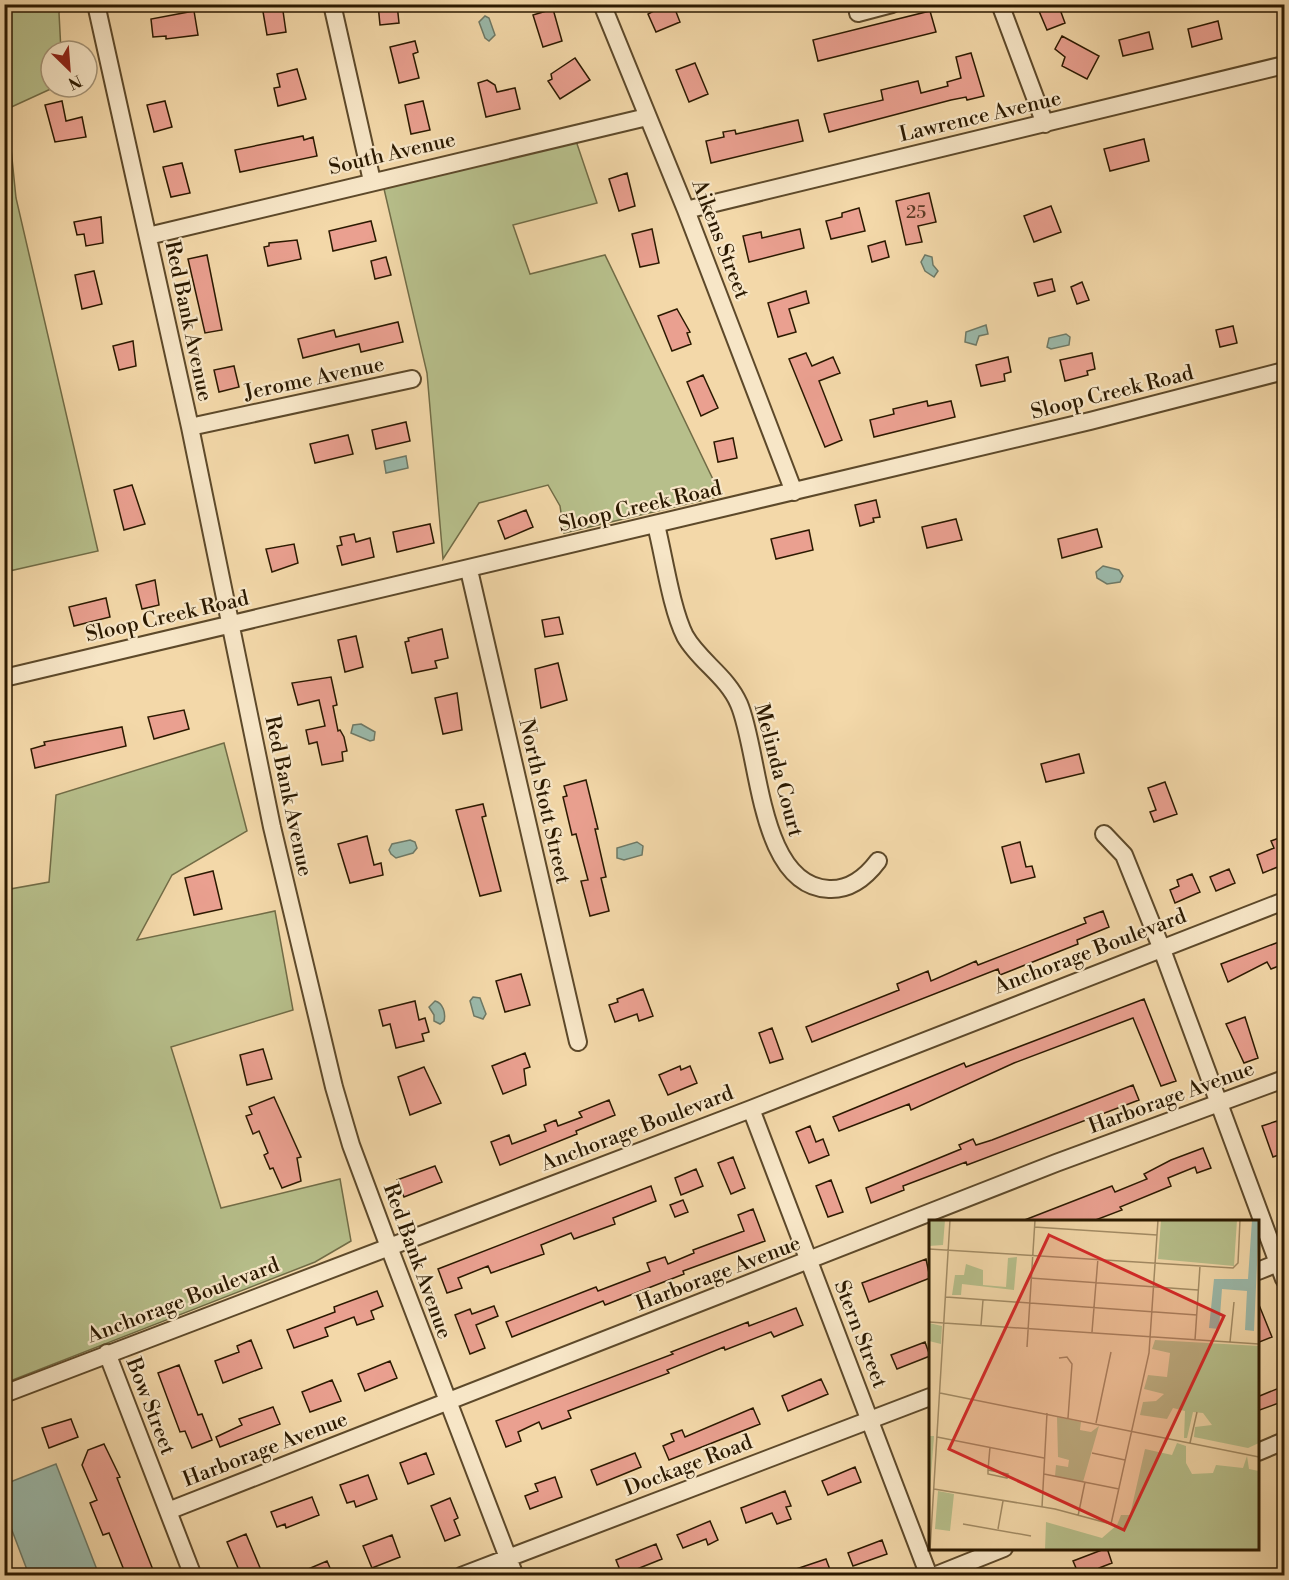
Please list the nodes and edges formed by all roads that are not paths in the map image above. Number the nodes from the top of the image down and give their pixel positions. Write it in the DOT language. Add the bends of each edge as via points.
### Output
graph roads {
  1 [pos="96,4"];
  2 [pos="332,4"];
  3 [pos="602,4"];
  4 [pos="857,4"];
  5 [pos="892,4"];
  6 [pos="1000,4"];
  7 [pos="1284,65"];
  8 [pos="647,117"];
  9 [pos="1045,124"];
  10 [pos="372,181"];
  11 [pos="686,210"];
  12 [pos="148,236"];
  13 [pos="1284,371"];
  14 [pos="412,379"];
  15 [pos="190,427"];
  16 [pos="794,492"];
  17 [pos="656,525"];
  18 [pos="469,570"];
  19 [pos="230,624"];
  20 [pos="4,678"];
  21 [pos="1104,834"];
  22 [pos="878,861"];
  23 [pos="1284,901"];
  24 [pos="1161,947"];
  25 [pos="578,1042"];
  26 [pos="1284,1079"];
  27 [pos="1219,1105"];
  28 [pos="751,1109"];
  29 [pos="389,1247"];
  30 [pos="808,1262"];
  31 [pos="1259,1271"];
  32 [pos="1281,1271"];
  33 [pos="107,1353"];
  34 [pos="4,1394"];
  35 [pos="929,1397"];
  36 [pos="447,1403"];
  37 [pos="870,1420"];
  38 [pos="1284,1441"];
  39 [pos="1259,1451"];
  40 [pos="168,1510"];
  41 [pos="999,1550"];
  42 [pos="508,1557"];
  43 [pos="193,1575"];
  44 [pos="461,1575"];
  45 [pos="515,1575"];
  46 [pos="929,1575"];
  47 [pos="934,1575"];
  1 -- 12 [label="street, Red Bank Avenue"];
  2 -- 10 [label="street"];
  3 -- 8 [label="street, Aikens Street"];
  4 -- 5 [label="street" via="858,13"];
  6 -- 9 [label="street"];
  7 -- 9 [label="street, Lawrence Avenue"];
  8 -- 10 [label="street, South Avenue"];
  8 -- 11 [label="street, Aikens Street"];
  9 -- 11 [label="street, Lawrence Avenue"];
  10 -- 12 [label="street, South Avenue"];
  11 -- 16 [label="street, Aikens Street"];
  12 -- 15 [label="street, Red Bank Avenue"];
  13 -- 16 [label="street, Sloop Creek Road"];
  14 -- 15 [label="street, Jerome Avenue"];
  15 -- 19 [label="street, Red Bank Avenue"];
  16 -- 17 [label="street, Sloop Creek Road"];
  17 -- 18 [label="street, Sloop Creek Road"];
  17 -- 22 [label="street, Melinda Court" via="685,635 727,683 739,705 774,840 784,863 800,880 831,889 863,878"];
  18 -- 19 [label="street, Sloop Creek Road"];
  18 -- 25 [label="street, North Stott Street"];
  19 -- 20 [label="street, Sloop Creek Road"];
  19 -- 29 [label="street, Red Bank Avenue" via="272,827 334,1086"];
  21 -- 24 [label="street" via="1124,855"];
  23 -- 24 [label="street, Anchorage Boulevard"];
  24 -- 27 [label="street"];
  24 -- 28 [label="street, Anchorage Boulevard"];
  26 -- 27 [label="street, Harborage Avenue"];
  27 -- 30 [label="street, Harborage Avenue" via="1056,1163"];
  27 -- 32 [label="street"];
  28 -- 29 [label="street, Anchorage Boulevard"];
  28 -- 30 [label="street, Stern Street"];
  29 -- 33 [label="street, Anchorage Boulevard"];
  29 -- 36 [label="street, Red Bank Avenue"];
  30 -- 36 [label="street, Harborage Avenue"];
  30 -- 37 [label="street, Stern Street"];
  31 -- 32 [label="street"];
  33 -- 34 [label="street, Anchorage Boulevard"];
  33 -- 40 [label="street, Bow Street"];
  35 -- 37 [label="street, Dockage Road"];
  36 -- 40 [label="street, Harborage Avenue"];
  36 -- 42 [label="street, Red Bank Avenue"];
  37 -- 42 [label="street, Dockage Road"];
  37 -- 46 [label="street, Stern Street"];
  38 -- 39 [label="street"];
  40 -- 43 [label="street, Bow Street"];
  41 -- 47 [label="street"];
  42 -- 44 [label="street, Dockage Road"];
  42 -- 45 [label="street, Red Bank Avenue"];
}
